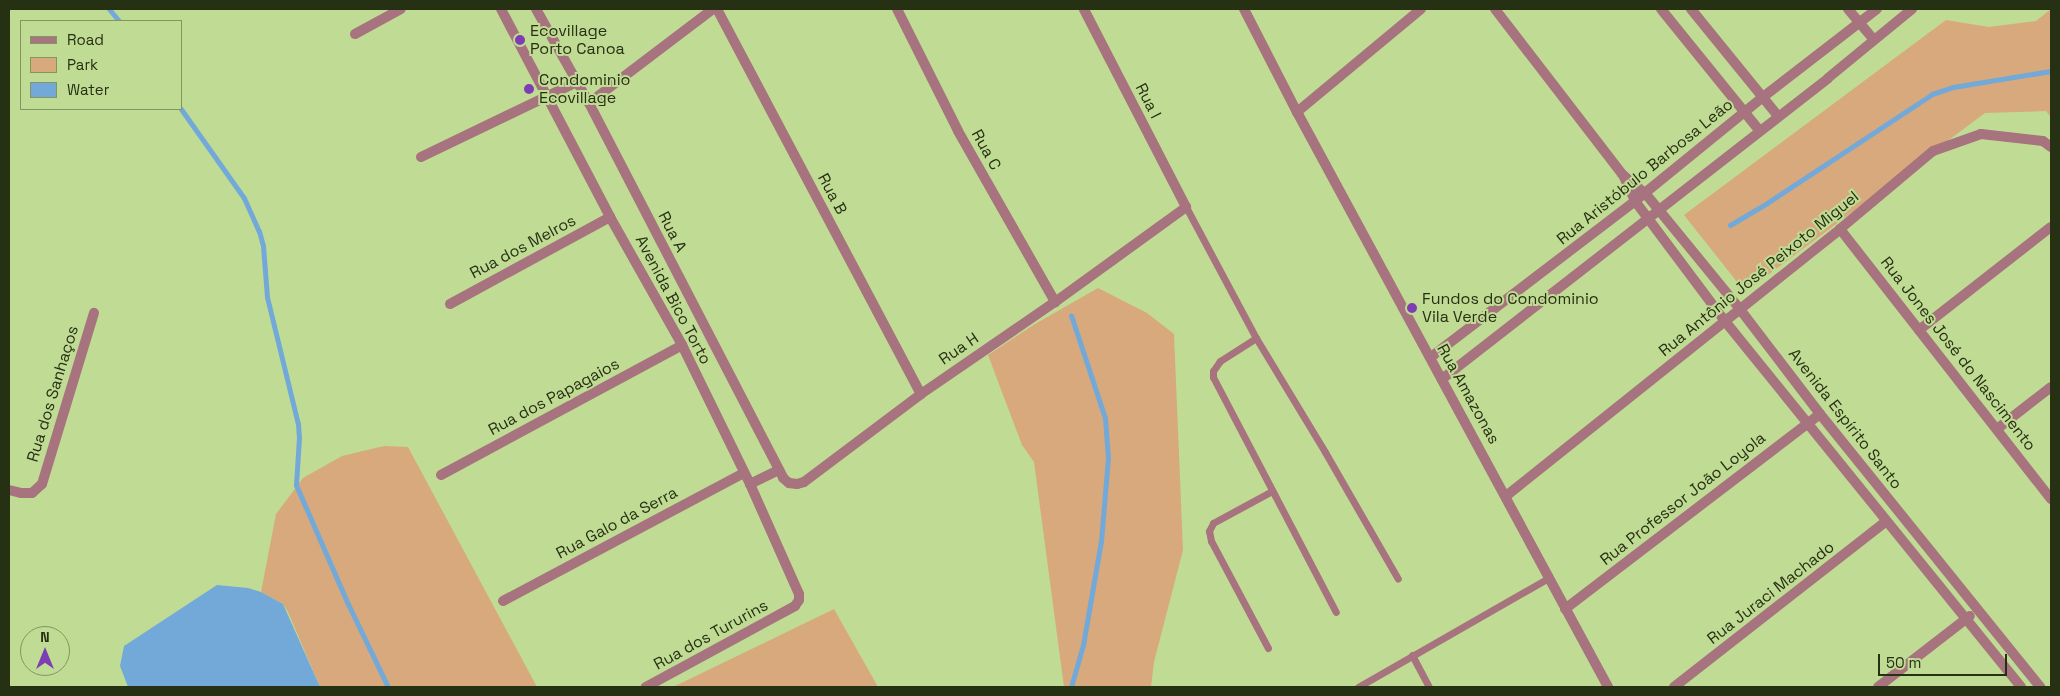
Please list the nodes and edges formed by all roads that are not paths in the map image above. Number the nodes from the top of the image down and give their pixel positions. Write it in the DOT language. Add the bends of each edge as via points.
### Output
graph roads {
  1 [pos="401,9"];
  2 [pos="501,9"];
  3 [pos="536,9"];
  4 [pos="713,9"];
  5 [pos="717,9"];
  6 [pos="897,9"];
  7 [pos="1084,9"];
  8 [pos="1244,9"];
  9 [pos="1422,9"];
  10 [pos="1495,9"];
  11 [pos="1661,9"];
  12 [pos="1692,9"];
  13 [pos="1848,9"];
  14 [pos="1877,9"];
  15 [pos="1912,9"];
  16 [pos="1859,22"];
  17 [pos="355,34"];
  18 [pos="1874,40"];
  19 [pos="577,82"];
  20 [pos="548,97"];
  21 [pos="1763,97"];
  22 [pos="589,103"];
  23 [pos="1297,112"];
  24 [pos="1744,112"];
  25 [pos="1778,116"];
  26 [pos="1759,130"];
  27 [pos="2051,147"];
  28 [pos="421,157"];
  29 [pos="1622,174"];
  30 [pos="1645,193"];
  31 [pos="1635,201"];
  32 [pos="1186,207"];
  33 [pos="1658,210"];
  34 [pos="610,217"];
  35 [pos="1648,218"];
  36 [pos="2051,227"];
  37 [pos="1840,229"];
  38 [pos="1054,302"];
  39 [pos="450,304"];
  40 [pos="1739,308"];
  41 [pos="94,313"];
  42 [pos="1724,320"];
  43 [pos="1919,330"];
  44 [pos="1256,338"];
  45 [pos="682,345"];
  46 [pos="1431,358"];
  47 [pos="1442,379"];
  48 [pos="2051,388"];
  49 [pos="921,394"];
  50 [pos="1820,414"];
  51 [pos="1806,424"];
  52 [pos="1998,429"];
  53 [pos="778,470"];
  54 [pos="744,473"];
  55 [pos="441,475"];
  56 [pos="750,484"];
  57 [pos="9,490"];
  58 [pos="1272,491"];
  59 [pos="1506,496"];
  60 [pos="2051,499"];
  61 [pos="1885,522"];
  62 [pos="1548,578"];
  63 [pos="1398,579"];
  64 [pos="503,600"];
  65 [pos="791,609"];
  66 [pos="1565,609"];
  67 [pos="1978,610"];
  68 [pos="1336,612"];
  69 [pos="1966,619"];
  70 [pos="1268,648"];
  71 [pos="1412,655"];
  72 [pos="646,687"];
  73 [pos="1358,687"];
  74 [pos="1429,687"];
  75 [pos="1608,687"];
  76 [pos="1674,687"];
  77 [pos="1878,687"];
  78 [pos="2021,687"];
  79 [pos="2040,687"];
  1 -- 17 [label="street"];
  2 -- 20 [label="street, Avenida Bico Torto"];
  3 -- 19 [label="street, Rua A"];
  4 -- 22 [label="street"];
  5 -- 49 [label="street, Rua B"];
  6 -- 38 [label="street, Rua C" via="958,131"];
  7 -- 32 [label="street, Rua I"];
  8 -- 23 [label="street, Rua Amazonas"];
  9 -- 23 [label="street"];
  10 -- 29 [label="street, Avenida Espírito Santo"];
  11 -- 24 [label="street"];
  12 -- 21 [label="street"];
  13 -- 16 [label="street"];
  14 -- 16 [label="street, Rua Aristóbulo Barbosa Leão"];
  15 -- 18 [label="street"];
  16 -- 18 [label="street"];
  16 -- 21 [label="street, Rua Aristóbulo Barbosa Leão"];
  18 -- 25 [label="street"];
  19 -- 20 [label="street"];
  19 -- 22 [label="street, Rua A"];
  20 -- 28 [label="street"];
  20 -- 34 [label="street, Avenida Bico Torto"];
  21 -- 24 [label="street, Rua Aristóbulo Barbosa Leão"];
  21 -- 25 [label="street"];
  22 -- 53 [label="street, Rua A"];
  23 -- 46 [label="street, Rua Amazonas"];
  24 -- 26 [label="street"];
  24 -- 30 [label="street, Rua Aristóbulo Barbosa Leão"];
  25 -- 26 [label="street"];
  26 -- 33 [label="street"];
  27 -- 37 [label="street, Rua Antônio José Peixoto Miguel" via="2043,141 1981,134 1933,151"];
  29 -- 30 [label="street, Avenida Espírito Santo"];
  29 -- 31 [label="street, Avenida Espírito Santo"];
  30 -- 31 [label="street, Rua Aristóbulo Barbosa Leão"];
  30 -- 33 [label="street, Avenida Espírito Santo"];
  31 -- 35 [label="street, Avenida Espírito Santo"];
  31 -- 46 [label="street, Rua Aristóbulo Barbosa Leão"];
  32 -- 38 [label="street, Rua H"];
  32 -- 44 [label="lane"];
  33 -- 35 [label="street"];
  33 -- 40 [label="street, Avenida Espírito Santo"];
  34 -- 39 [label="street, Rua dos Melros"];
  34 -- 45 [label="street, Avenida Bico Torto"];
  35 -- 42 [label="street, Avenida Espírito Santo"];
  35 -- 47 [label="street"];
  36 -- 43 [label="street"];
  37 -- 40 [label="street, Rua Antônio José Peixoto Miguel"];
  37 -- 43 [label="street, Rua Jones José do Nascimento"];
  38 -- 49 [label="street, Rua H"];
  40 -- 42 [label="street, Rua Antônio José Peixoto Miguel"];
  40 -- 50 [label="street, Avenida Espírito Santo"];
  41 -- 57 [label="street, Rua dos Sanhaços" via="42,484 28,494"];
  42 -- 51 [label="street, Avenida Espírito Santo"];
  42 -- 59 [label="street, Rua Antônio José Peixoto Miguel"];
  43 -- 52 [label="street, Rua Jones José do Nascimento"];
  44 -- 58 [label="lane" via="1220,361 1213,377"];
  44 -- 63 [label="lane"];
  45 -- 54 [label="street, Avenida Bico Torto"];
  45 -- 55 [label="street, Rua dos Papagaios"];
  46 -- 47 [label="street, Rua Amazonas"];
  47 -- 59 [label="street, Rua Amazonas"];
  48 -- 52 [label="street"];
  49 -- 53 [label="street, Rua H" via="804,482 789,482"];
  50 -- 51 [label="street, Rua Professor João Loyola"];
  50 -- 67 [label="street, Avenida Espírito Santo"];
  51 -- 61 [label="street, Avenida Espírito Santo"];
  51 -- 66 [label="street, Rua Professor João Loyola"];
  52 -- 60 [label="street, Rua Jones José do Nascimento"];
  53 -- 56 [label="street"];
  54 -- 56 [label="street, Avenida Bico Torto"];
  54 -- 64 [label="street, Rua Galo da Serra"];
  56 -- 65 [label="street, Avenida Bico Torto" via="800,594 798,603"];
  58 -- 68 [label="lane"];
  58 -- 70 [label="lane" via="1238,507 1213,523 1209,531 1211,541"];
  59 -- 62 [label="street, Rua Amazonas"];
  61 -- 69 [label="street, Avenida Espírito Santo"];
  61 -- 76 [label="street, Rua Juraci Machado"];
  62 -- 66 [label="street, Rua Amazonas"];
  62 -- 71 [label="lane"];
  65 -- 72 [label="street, Rua dos Tururins"];
  66 -- 75 [label="street, Rua Amazonas"];
  67 -- 69 [label="street"];
  67 -- 79 [label="street, Avenida Espírito Santo"];
  69 -- 77 [label="street"];
  69 -- 78 [label="street, Avenida Espírito Santo"];
  71 -- 73 [label="lane"];
  71 -- 74 [label="lane"];
}
